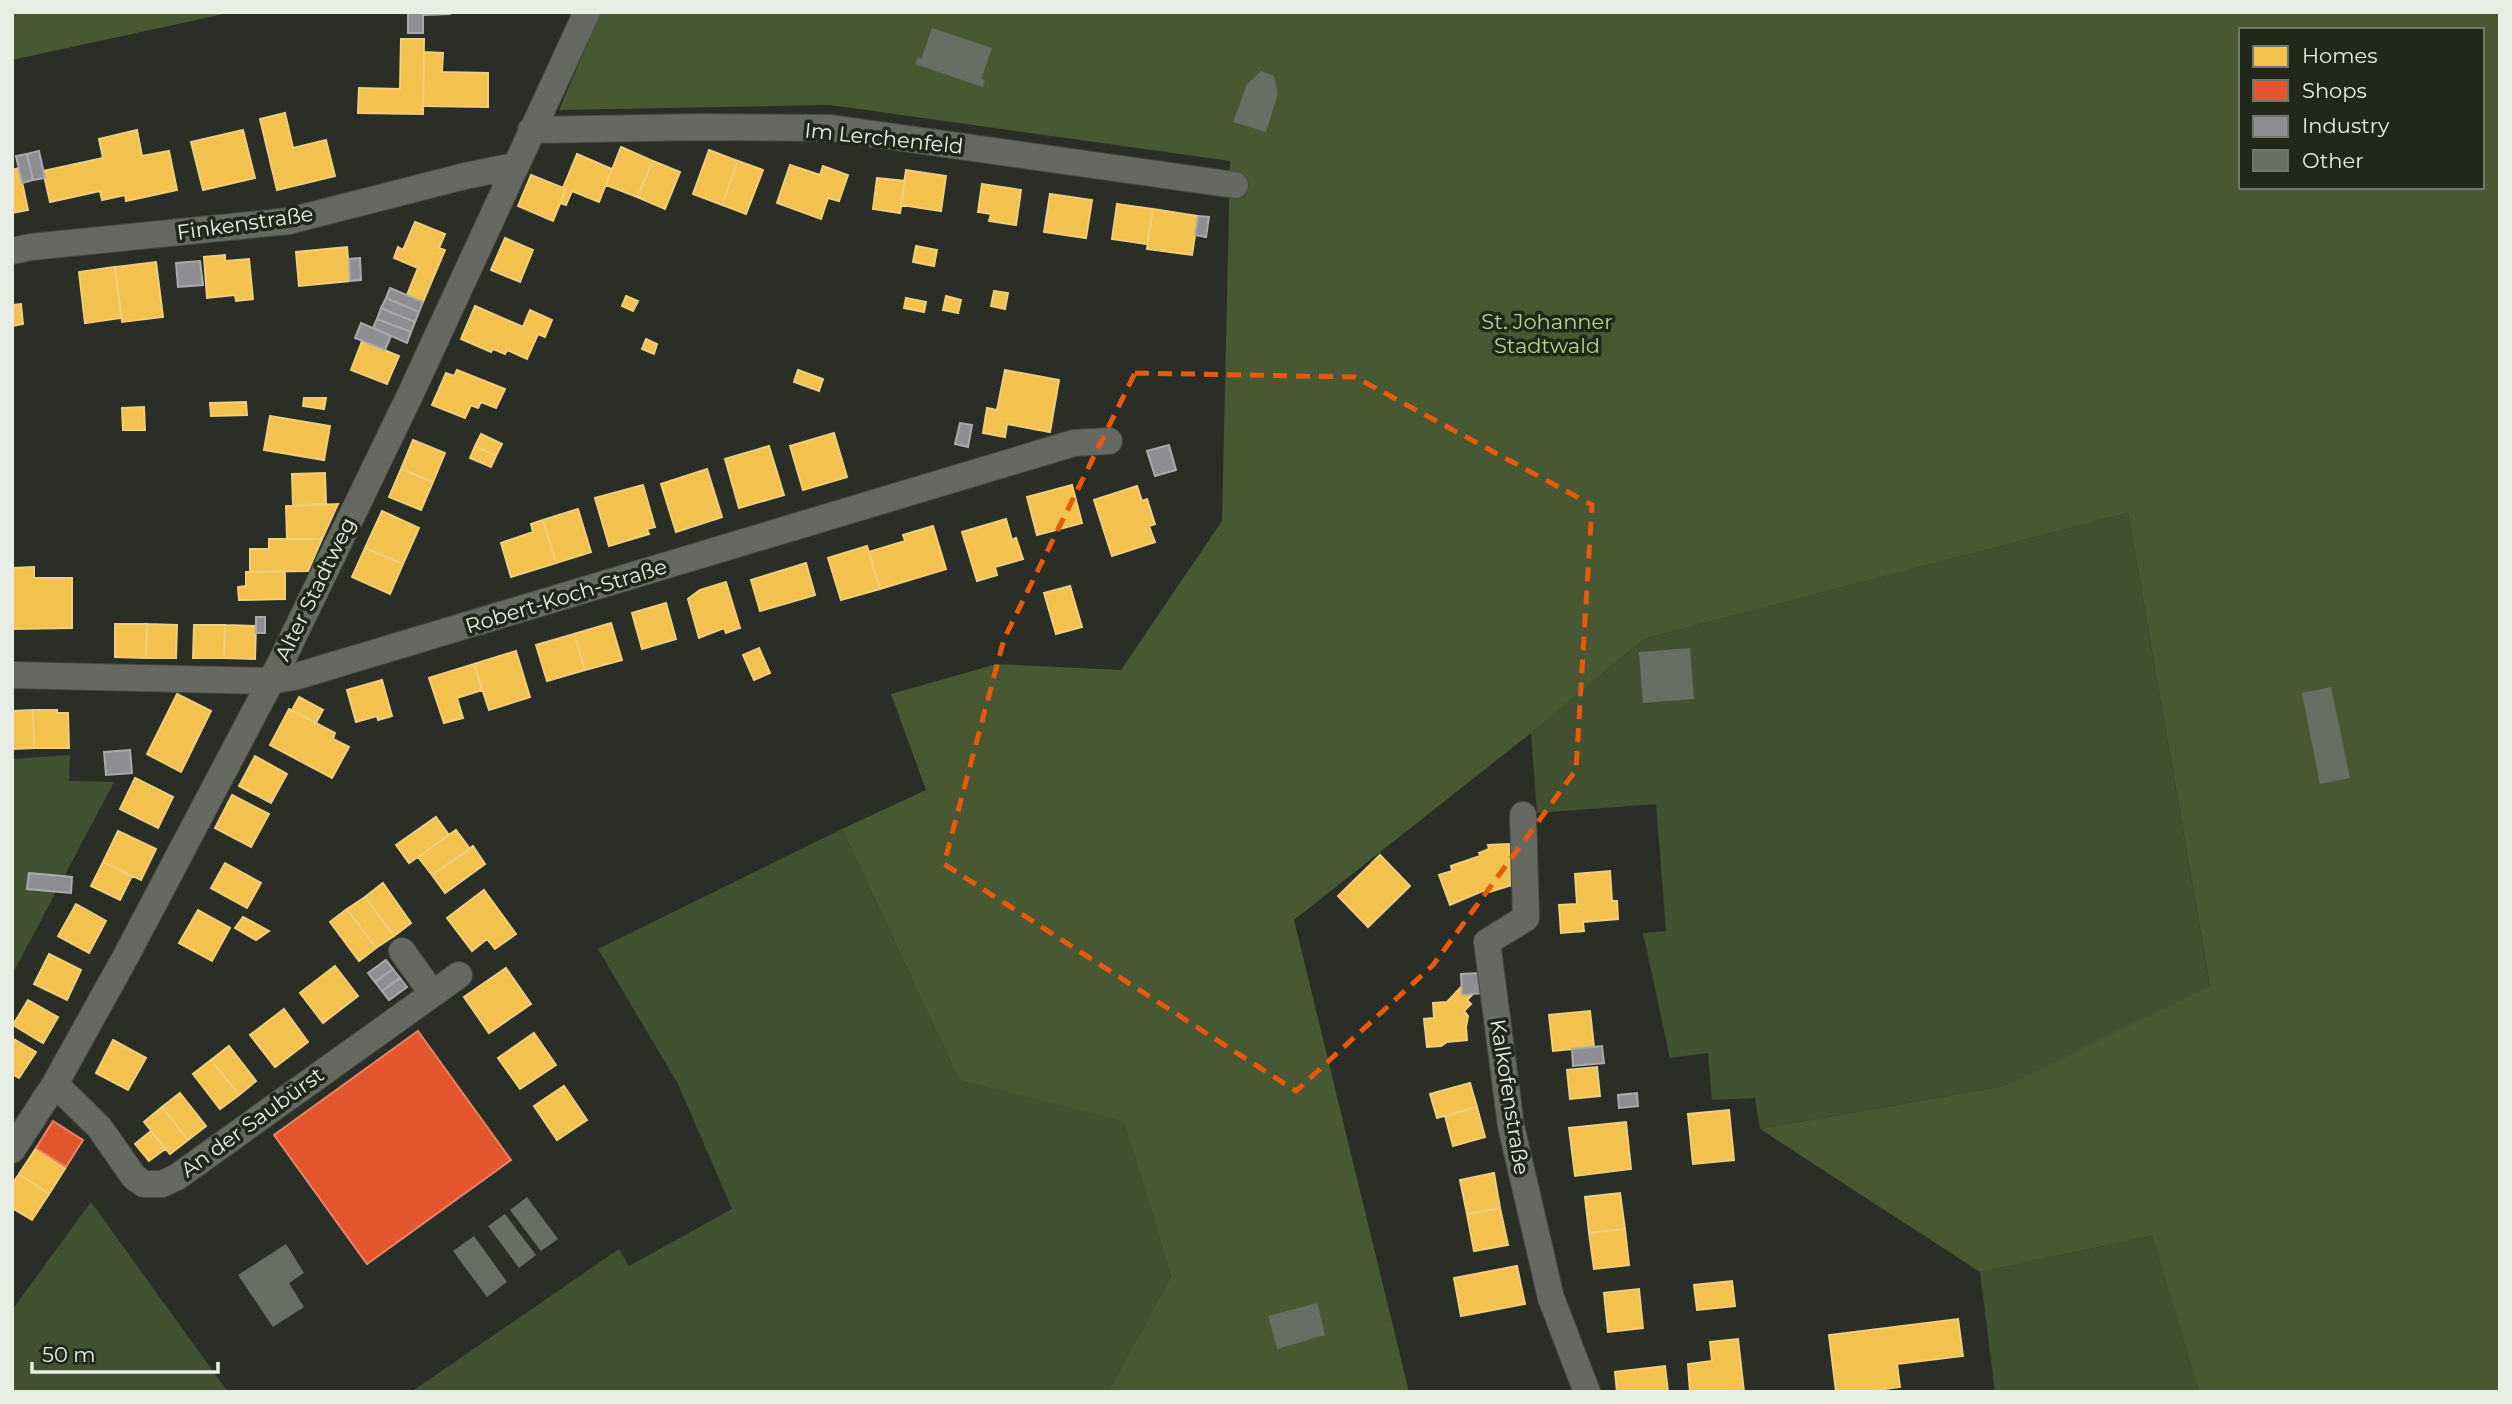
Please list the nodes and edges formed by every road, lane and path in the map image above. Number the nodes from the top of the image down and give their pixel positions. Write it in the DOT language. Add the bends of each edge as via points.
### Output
graph roads {
  1 [pos="587,12"];
  2 [pos="531,130"];
  3 [pos="516,166"];
  4 [pos="1235,185"];
  5 [pos="12,251"];
  6 [pos="1109,441"];
  7 [pos="12,675"];
  8 [pos="270,681"];
  9 [pos="1523,815"];
  10 [pos="402,951"];
  11 [pos="458,975"];
  12 [pos="432,993"];
  13 [pos="55,1084"];
  14 [pos="12,1150"];
  15 [pos="1587,1392"];
  1 -- 2 [label="street, Alter Stadtweg"];
  2 -- 3 [label="street, Alter Stadtweg"];
  2 -- 4 [label="street, Im Lerchenfeld" via="831,128"];
  3 -- 5 [label="street, Finkenstraße" via="289,221"];
  3 -- 8 [label="street, Alter Stadtweg"];
  6 -- 8 [label="street, Robert-Koch-Straße" via="1074,443 334,666"];
  7 -- 8 [label="street, Robert-Koch-Straße"];
  8 -- 13 [label="street, Alter Stadtweg"];
  9 -- 15 [label="street, Kalkofenstraße" via="1527,918 1488,942 1511,1126 1551,1298"];
  10 -- 12 [label="street"];
  11 -- 12 [label="street, An der Saubürst"];
  12 -- 13 [label="street, An der Saubürst" via="162,1184 144,1184 134,1177 99,1127"];
  13 -- 14 [label="street, Alter Stadtweg"];
}
